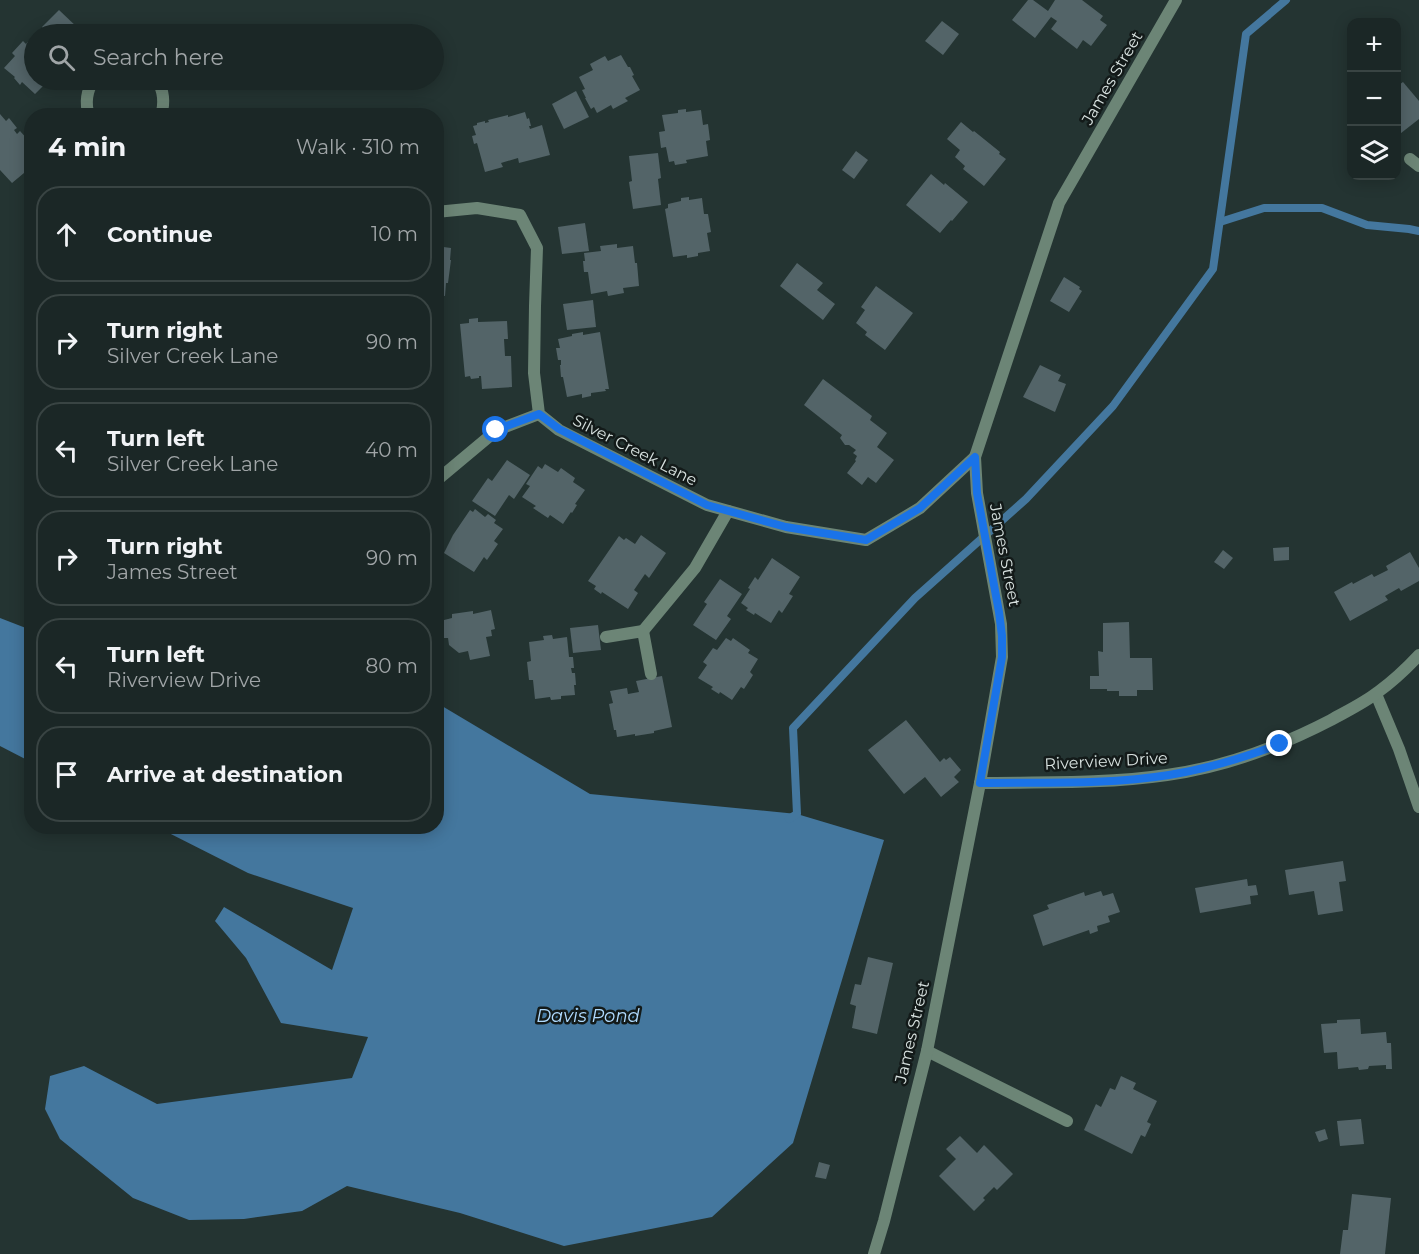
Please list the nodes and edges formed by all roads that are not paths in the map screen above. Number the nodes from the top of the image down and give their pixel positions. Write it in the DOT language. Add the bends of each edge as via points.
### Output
graph roads {
  1 [pos="1176,0"];
  2 [pos="89,90"];
  3 [pos="162,90"];
  4 [pos="87,108"];
  5 [pos="162,108"];
  6 [pos="444,211"];
  7 [pos="539,414"];
  8 [pos="975,457"];
  9 [pos="444,474"];
  10 [pos="728,511"];
  11 [pos="643,631"];
  12 [pos="606,638"];
  13 [pos="1419,655"];
  14 [pos="651,674"];
  15 [pos="1376,694"];
  16 [pos="980,783"];
  17 [pos="1419,807"];
  18 [pos="927,1051"];
  19 [pos="1067,1121"];
  20 [pos="874,1254"];
  1 -- 8 [label="street, James Street" via="1059,203"];
  2 -- 4 [label="street"];
  3 -- 5 [label="street"];
  6 -- 7 [label="street" via="477,208 520,215 537,248 534,373"];
  7 -- 9 [label="street" via="496,430"];
  7 -- 10 [label="street, Silver Creek Lane" via="569,435 707,505"];
  8 -- 10 [label="street, Silver Creek Lane" via="920,508 866,540 786,527"];
  8 -- 16 [label="street, James Street" via="977,493 1001,624 1002,657"];
  10 -- 11 [label="street" via="695,568"];
  11 -- 12 [label="street"];
  11 -- 14 [label="street"];
  13 -- 15 [label="street, Riverview Drive"];
  15 -- 16 [label="street, Riverview Drive" via="1280,744 1194,771 1098,781"];
  15 -- 17 [label="street"];
  16 -- 18 [label="street, James Street"];
  18 -- 19 [label="street"];
  18 -- 20 [label="street, James Street"];
}
